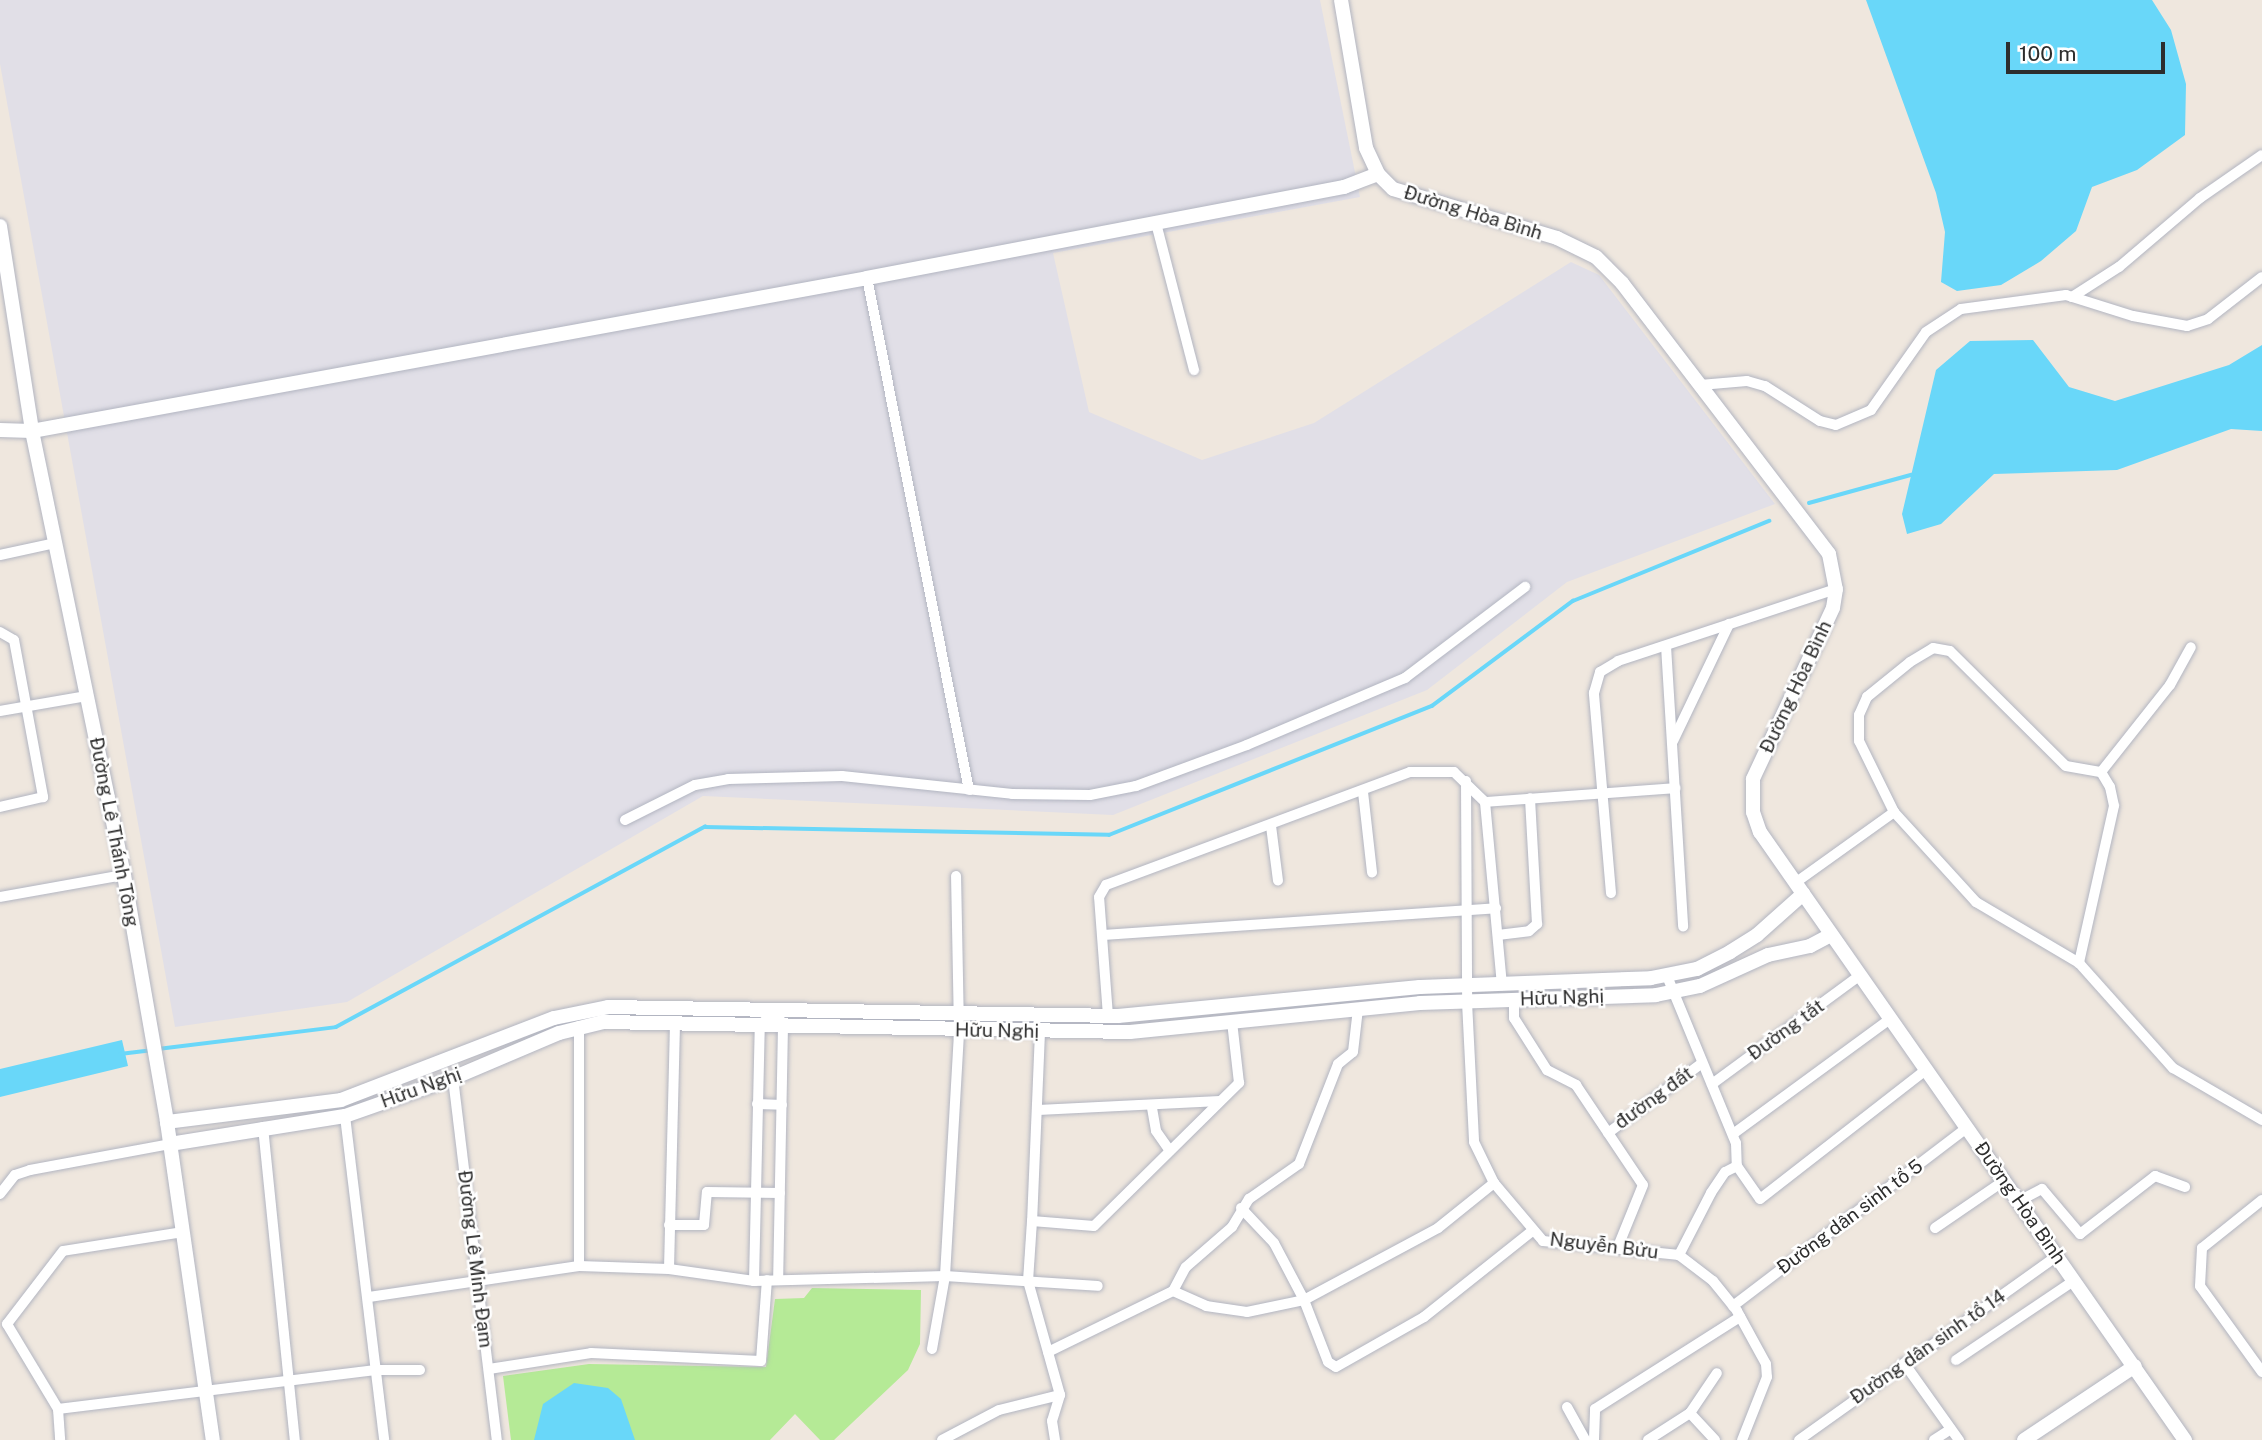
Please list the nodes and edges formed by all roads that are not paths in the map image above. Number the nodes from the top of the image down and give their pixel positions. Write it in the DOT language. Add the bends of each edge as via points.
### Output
graph roads {
  1 [pos="1341,0"];
  2 [pos="2262,155"];
  3 [pos="1378,174"];
  4 [pos="1156,223"];
  5 [pos="0,226"];
  6 [pos="2262,277"];
  7 [pos="867,278"];
  8 [pos="2072,297"];
  9 [pos="1194,370"];
  10 [pos="1700,386"];
  11 [pos="0,430"];
  12 [pos="32,431"];
  13 [pos="55,543"];
  14 [pos="0,555"];
  15 [pos="1525,587"];
  16 [pos="1836,589"];
  17 [pos="1730,624"];
  18 [pos="0,632"];
  19 [pos="1666,646"];
  20 [pos="2191,647"];
  21 [pos="86,696"];
  22 [pos="26,706"];
  23 [pos="0,711"];
  24 [pos="1672,741"];
  25 [pos="2101,772"];
  26 [pos="1466,781"];
  27 [pos="1675,788"];
  28 [pos="969,790"];
  29 [pos="1363,792"];
  30 [pos="1604,793"];
  31 [pos="1530,798"];
  32 [pos="1485,802"];
  33 [pos="0,807"];
  34 [pos="1894,812"];
  35 [pos="625,820"];
  36 [pos="1271,826"];
  37 [pos="1372,872"];
  38 [pos="124,875"];
  39 [pos="956,876"];
  40 [pos="1278,881"];
  41 [pos="1799,888"];
  42 [pos="1611,893"];
  43 [pos="0,897"];
  44 [pos="1496,908"];
  45 [pos="1467,910"];
  46 [pos="1683,926"];
  47 [pos="1103,935"];
  48 [pos="1498,935"];
  49 [pos="1831,935"];
  50 [pos="2079,963"];
  51 [pos="1667,976"];
  52 [pos="1859,976"];
  53 [pos="1502,985"];
  54 [pos="1467,986"];
  55 [pos="1671,992"];
  56 [pos="1514,1000"];
  57 [pos="1467,1002"];
  58 [pos="1358,1009"];
  59 [pos="775,1010"];
  60 [pos="959,1014"];
  61 [pos="1069,1015"];
  62 [pos="1108,1016"];
  63 [pos="1890,1019"];
  64 [pos="1232,1022"];
  65 [pos="675,1024"];
  66 [pos="579,1026"];
  67 [pos="760,1026"];
  68 [pos="783,1026"];
  69 [pos="959,1030"];
  70 [pos="1040,1032"];
  71 [pos="1070,1033"];
  72 [pos="1701,1064"];
  73 [pos="1926,1070"];
  74 [pos="453,1078"];
  75 [pos="395,1080"];
  76 [pos="1712,1084"];
  77 [pos="401,1096"];
  78 [pos="1220,1101"];
  79 [pos="757,1104"];
  80 [pos="782,1105"];
  81 [pos="1152,1108"];
  82 [pos="1038,1110"];
  83 [pos="345,1116"];
  84 [pos="2262,1120"];
  85 [pos="167,1122"];
  86 [pos="263,1127"];
  87 [pos="1967,1128"];
  88 [pos="1608,1133"];
  89 [pos="1733,1135"];
  90 [pos="170,1144"];
  91 [pos="1170,1151"];
  92 [pos="1737,1166"];
  93 [pos="2004,1181"];
  94 [pos="1494,1183"];
  95 [pos="2185,1188"];
  96 [pos="0,1194"];
  97 [pos="753,1194"];
  98 [pos="780,1194"];
  99 [pos="2262,1200"];
  100 [pos="2018,1201"];
  101 [pos="1241,1208"];
  102 [pos="1032,1221"];
  103 [pos="669,1224"];
  104 [pos="1935,1228"];
  105 [pos="183,1231"];
  106 [pos="1531,1232"];
  107 [pos="1617,1249"];
  108 [pos="1679,1255"];
  109 [pos="2057,1256"];
  110 [pos="579,1266"];
  111 [pos="669,1269"];
  112 [pos="946,1276"];
  113 [pos="478,1280"];
  114 [pos="773,1280"];
  115 [pos="2075,1280"];
  116 [pos="754,1281"];
  117 [pos="1027,1281"];
  118 [pos="1098,1286"];
  119 [pos="1172,1291"];
  120 [pos="369,1297"];
  121 [pos="1304,1300"];
  122 [pos="1733,1306"];
  123 [pos="1740,1317"];
  124 [pos="932,1349"];
  125 [pos="1048,1352"];
  126 [pos="1956,1360"];
  127 [pos="1904,1363"];
  128 [pos="2135,1366"];
  129 [pos="489,1369"];
  130 [pos="376,1370"];
  131 [pos="420,1370"];
  132 [pos="2262,1372"];
  133 [pos="1717,1373"];
  134 [pos="289,1381"];
  135 [pos="206,1391"];
  136 [pos="1060,1395"];
  137 [pos="1567,1407"];
  138 [pos="58,1409"];
  139 [pos="1690,1413"];
  140 [pos="1951,1429"];
  141 [pos="1803,1439"];
  142 [pos="60,1440"];
  143 [pos="213,1440"];
  144 [pos="295,1440"];
  145 [pos="384,1440"];
  146 [pos="497,1440"];
  147 [pos="942,1440"];
  148 [pos="1055,1440"];
  149 [pos="1586,1440"];
  150 [pos="1594,1440"];
  151 [pos="1648,1440"];
  152 [pos="1715,1440"];
  153 [pos="1742,1440"];
  154 [pos="1934,1440"];
  155 [pos="1959,1440"];
  156 [pos="2024,1440"];
  157 [pos="2185,1440"];
  1 -- 3 [label="main road" via="1366,148"];
  2 -- 8 [label="street" via="2200,198 2119,267"];
  3 -- 4 [label="main road" via="1344,187"];
  3 -- 10 [label="main road, Đường Hòa Bình" via="1393,189 1557,238 1597,257"];
  4 -- 7 [label="main road"];
  4 -- 9 [label="street"];
  5 -- 12 [label="main road, Đường Lê Thánh Tông"];
  6 -- 8 [label="street" via="2208,319 2187,326 2133,316"];
  7 -- 12 [label="main road"];
  7 -- 28 [label="street"];
  8 -- 10 [label="street" via="1961,309 1944,317 1926,332 1871,410 1836,425 1819,421 1765,386 1747,381"];
  10 -- 16 [label="main road, Đường Hòa Bình" via="1829,554"];
  11 -- 12 [label="main road"];
  12 -- 13 [label="main road, Đường Lê Thánh Tông"];
  13 -- 14 [label="street"];
  13 -- 21 [label="main road, Đường Lê Thánh Tông"];
  15 -- 28 [label="street" via="1405,678 1224,754 1136,786 1090,795"];
  16 -- 17 [label="street"];
  16 -- 41 [label="main road, Đường Hòa Bình" via="1818,645 1754,779 1753,812 1760,832"];
  17 -- 19 [label="street"];
  17 -- 24 [label="street"];
  18 -- 22 [label="street" via="13,640"];
  19 -- 24 [label="street"];
  19 -- 30 [label="street" via="1607,666 1595,681"];
  20 -- 25 [label="street" via="2169,685"];
  21 -- 22 [label="street"];
  21 -- 38 [label="main road, Đường Lê Thánh Tông"];
  22 -- 23 [label="street"];
  22 -- 33 [label="street" via="43,797"];
  24 -- 27 [label="street"];
  25 -- 34 [label="street" via="2066,766 1950,651 1933,648 1867,697 1859,715 1859,741"];
  25 -- 50 [label="street" via="2114,806"];
  26 -- 29 [label="street" via="1454,772 1437,769 1410,772"];
  26 -- 32 [label="street"];
  26 -- 45 [label="street, Nguyễn Bửu"];
  27 -- 30 [label="street"];
  27 -- 46 [label="street"];
  28 -- 35 [label="street" via="842,776 728,779 695,785"];
  29 -- 36 [label="street"];
  29 -- 37 [label="street"];
  30 -- 31 [label="street"];
  30 -- 42 [label="street"];
  31 -- 32 [label="street"];
  31 -- 48 [label="street" via="1537,924 1529,931"];
  32 -- 44 [label="street"];
  34 -- 41 [label="street"];
  34 -- 50 [label="street" via="1976,902"];
  36 -- 40 [label="street"];
  36 -- 47 [label="street" via="1106,885 1099,897"];
  38 -- 43 [label="street"];
  38 -- 85 [label="main road, Đường Lê Thánh Tông"];
  39 -- 60 [label="street"];
  41 -- 49 [label="main road, Đường Hòa Bình"];
  41 -- 51 [label="main road, Hữu Nghị" via="1757,935 1697,969"];
  44 -- 45 [label="street"];
  44 -- 48 [label="street"];
  45 -- 47 [label="street"];
  45 -- 54 [label="street, Nguyễn Bửu"];
  47 -- 62 [label="street"];
  48 -- 53 [label="street"];
  49 -- 52 [label="main road, Đường Hòa Bình"];
  49 -- 55 [label="main road, Hữu Nghị" via="1810,946 1768,955 1700,986"];
  50 -- 84 [label="street" via="2173,1068"];
  51 -- 53 [label="main road, Hữu Nghị"];
  51 -- 55 [label="street"];
  52 -- 63 [label="main road, Đường Hòa Bình"];
  52 -- 76 [label="street, Đường tắt"];
  53 -- 54 [label="main road, Hữu Nghị"];
  54 -- 57 [label="street, Nguyễn Bửu"];
  54 -- 62 [label="main road, Hữu Nghị"];
  55 -- 56 [label="main road, Hữu Nghị"];
  55 -- 72 [label="street"];
  56 -- 57 [label="main road, Hữu Nghị"];
  56 -- 88 [label="street" via="1514,1018 1547,1070 1576,1085"];
  57 -- 58 [label="main road, Hữu Nghị"];
  57 -- 94 [label="street, Nguyễn Bửu" via="1474,1142"];
  58 -- 64 [label="main road, Hữu Nghị"];
  58 -- 101 [label="street" via="1353,1052 1338,1064 1299,1164"];
  59 -- 60 [label="main road, Hữu Nghị"];
  59 -- 67 [label="street"];
  59 -- 68 [label="street"];
  59 -- 75 [label="main road, Hữu Nghị" via="582,1010"];
  60 -- 61 [label="main road, Hữu Nghị"];
  60 -- 69 [label="street"];
  61 -- 62 [label="main road, Hữu Nghị"];
  61 -- 71 [label="main road"];
  63 -- 73 [label="main road, Đường Hòa Bình"];
  63 -- 89 [label="street"];
  64 -- 71 [label="main road, Hữu Nghị"];
  64 -- 78 [label="street" via="1239,1083"];
  65 -- 66 [label="main road, Hữu Nghị"];
  65 -- 67 [label="main road, Hữu Nghị"];
  65 -- 103 [label="street"];
  66 -- 74 [label="main road, Hữu Nghị"];
  66 -- 110 [label="street"];
  67 -- 68 [label="main road, Hữu Nghị"];
  67 -- 79 [label="street"];
  68 -- 69 [label="main road, Hữu Nghị"];
  68 -- 80 [label="street"];
  69 -- 70 [label="main road, Hữu Nghị"];
  69 -- 112 [label="street"];
  70 -- 71 [label="main road, Hữu Nghị"];
  70 -- 82 [label="street"];
  72 -- 76 [label="street"];
  72 -- 88 [label="street, đường đất"];
  73 -- 87 [label="main road, Đường Hòa Bình"];
  73 -- 92 [label="street" via="1760,1199"];
  74 -- 77 [label="main road, Hữu Nghị"];
  74 -- 113 [label="street, Đường Lê Minh Đạm"];
  75 -- 77 [label="main road"];
  75 -- 85 [label="main road, Hữu Nghị" via="341,1100"];
  76 -- 89 [label="street"];
  77 -- 83 [label="main road, Hữu Nghị"];
  78 -- 81 [label="street"];
  78 -- 91 [label="street"];
  79 -- 80 [label="street"];
  79 -- 97 [label="street"];
  80 -- 98 [label="street"];
  81 -- 82 [label="street"];
  81 -- 91 [label="street" via="1156,1131"];
  82 -- 102 [label="street"];
  83 -- 86 [label="main road, Hữu Nghị"];
  83 -- 120 [label="street"];
  85 -- 90 [label="main road, Đường Lê Thánh Tông"];
  86 -- 90 [label="main road, Hữu Nghị"];
  86 -- 134 [label="street"];
  87 -- 93 [label="main road, Đường Hòa Bình"];
  87 -- 122 [label="street, Đường dân sinh tổ 5"];
  88 -- 107 [label="street" via="1630,1159 1643,1185"];
  89 -- 92 [label="street"];
  90 -- 96 [label="street" via="30,1170 15,1175"];
  90 -- 105 [label="main road, Đường Lê Thánh Tông"];
  91 -- 102 [label="street" via="1094,1226"];
  92 -- 108 [label="street" via="1726,1172 1711,1193"];
  93 -- 100 [label="main road, Đường Hòa Bình"];
  93 -- 104 [label="street"];
  94 -- 106 [label="street, Nguyễn Bửu"];
  94 -- 121 [label="street" via="1438,1228"];
  95 -- 100 [label="street" via="2155,1176 2080,1234 2042,1189"];
  97 -- 98 [label="street"];
  97 -- 103 [label="street" via="707,1192 704,1225"];
  97 -- 116 [label="street"];
  98 -- 114 [label="street"];
  99 -- 132 [label="street" via="2202,1248 2200,1286"];
  100 -- 109 [label="main road, Đường Hòa Bình"];
  101 -- 119 [label="street" via="1231,1227 1186,1267"];
  101 -- 121 [label="street" via="1274,1243"];
  102 -- 117 [label="street"];
  103 -- 111 [label="street"];
  105 -- 135 [label="main road, Đường Lê Thánh Tông"];
  105 -- 138 [label="street" via="63,1251 7,1324"];
  106 -- 107 [label="street, Nguyễn Bửu" via="1552,1243"];
  106 -- 121 [label="street" via="1424,1317 1340,1367 1328,1362"];
  107 -- 108 [label="street, Nguyễn Bửu"];
  108 -- 122 [label="street, Nguyễn Bửu" via="1713,1280"];
  109 -- 115 [label="main road, Đường Hòa Bình"];
  109 -- 127 [label="street, Đường dân sinh tổ 14"];
  110 -- 111 [label="street"];
  110 -- 113 [label="street"];
  111 -- 116 [label="street"];
  112 -- 114 [label="street"];
  112 -- 117 [label="street"];
  112 -- 124 [label="street"];
  113 -- 120 [label="street"];
  113 -- 129 [label="street, Đường Lê Minh Đạm"];
  114 -- 116 [label="street"];
  114 -- 129 [label="street" via="761,1361 591,1353"];
  115 -- 126 [label="street"];
  115 -- 128 [label="main road, Đường Hòa Bình"];
  117 -- 118 [label="street"];
  117 -- 125 [label="street"];
  119 -- 121 [label="street" via="1206,1306 1247,1312"];
  119 -- 125 [label="street"];
  120 -- 130 [label="street"];
  122 -- 123 [label="street, Nguyễn Bửu"];
  123 -- 150 [label="street" via="1595,1409"];
  123 -- 153 [label="street, Nguyễn Bửu" via="1766,1364 1767,1377"];
  125 -- 136 [label="street"];
  127 -- 140 [label="street"];
  127 -- 141 [label="street, Đường dân sinh tổ 14"];
  128 -- 156 [label="main road"];
  128 -- 157 [label="main road, Đường Hòa Bình"];
  129 -- 146 [label="street, Đường Lê Minh Đạm"];
  130 -- 131 [label="street"];
  130 -- 134 [label="street"];
  130 -- 145 [label="street"];
  133 -- 139 [label="street"];
  134 -- 135 [label="street"];
  134 -- 144 [label="street"];
  135 -- 138 [label="street"];
  135 -- 143 [label="main road, Đường Lê Thánh Tông"];
  136 -- 147 [label="street" via="999,1410"];
  136 -- 148 [label="street" via="1052,1421"];
  137 -- 149 [label="street"];
  138 -- 142 [label="street"];
  139 -- 151 [label="street"];
  139 -- 152 [label="street"];
  140 -- 154 [label="street"];
  140 -- 155 [label="street"];
}
